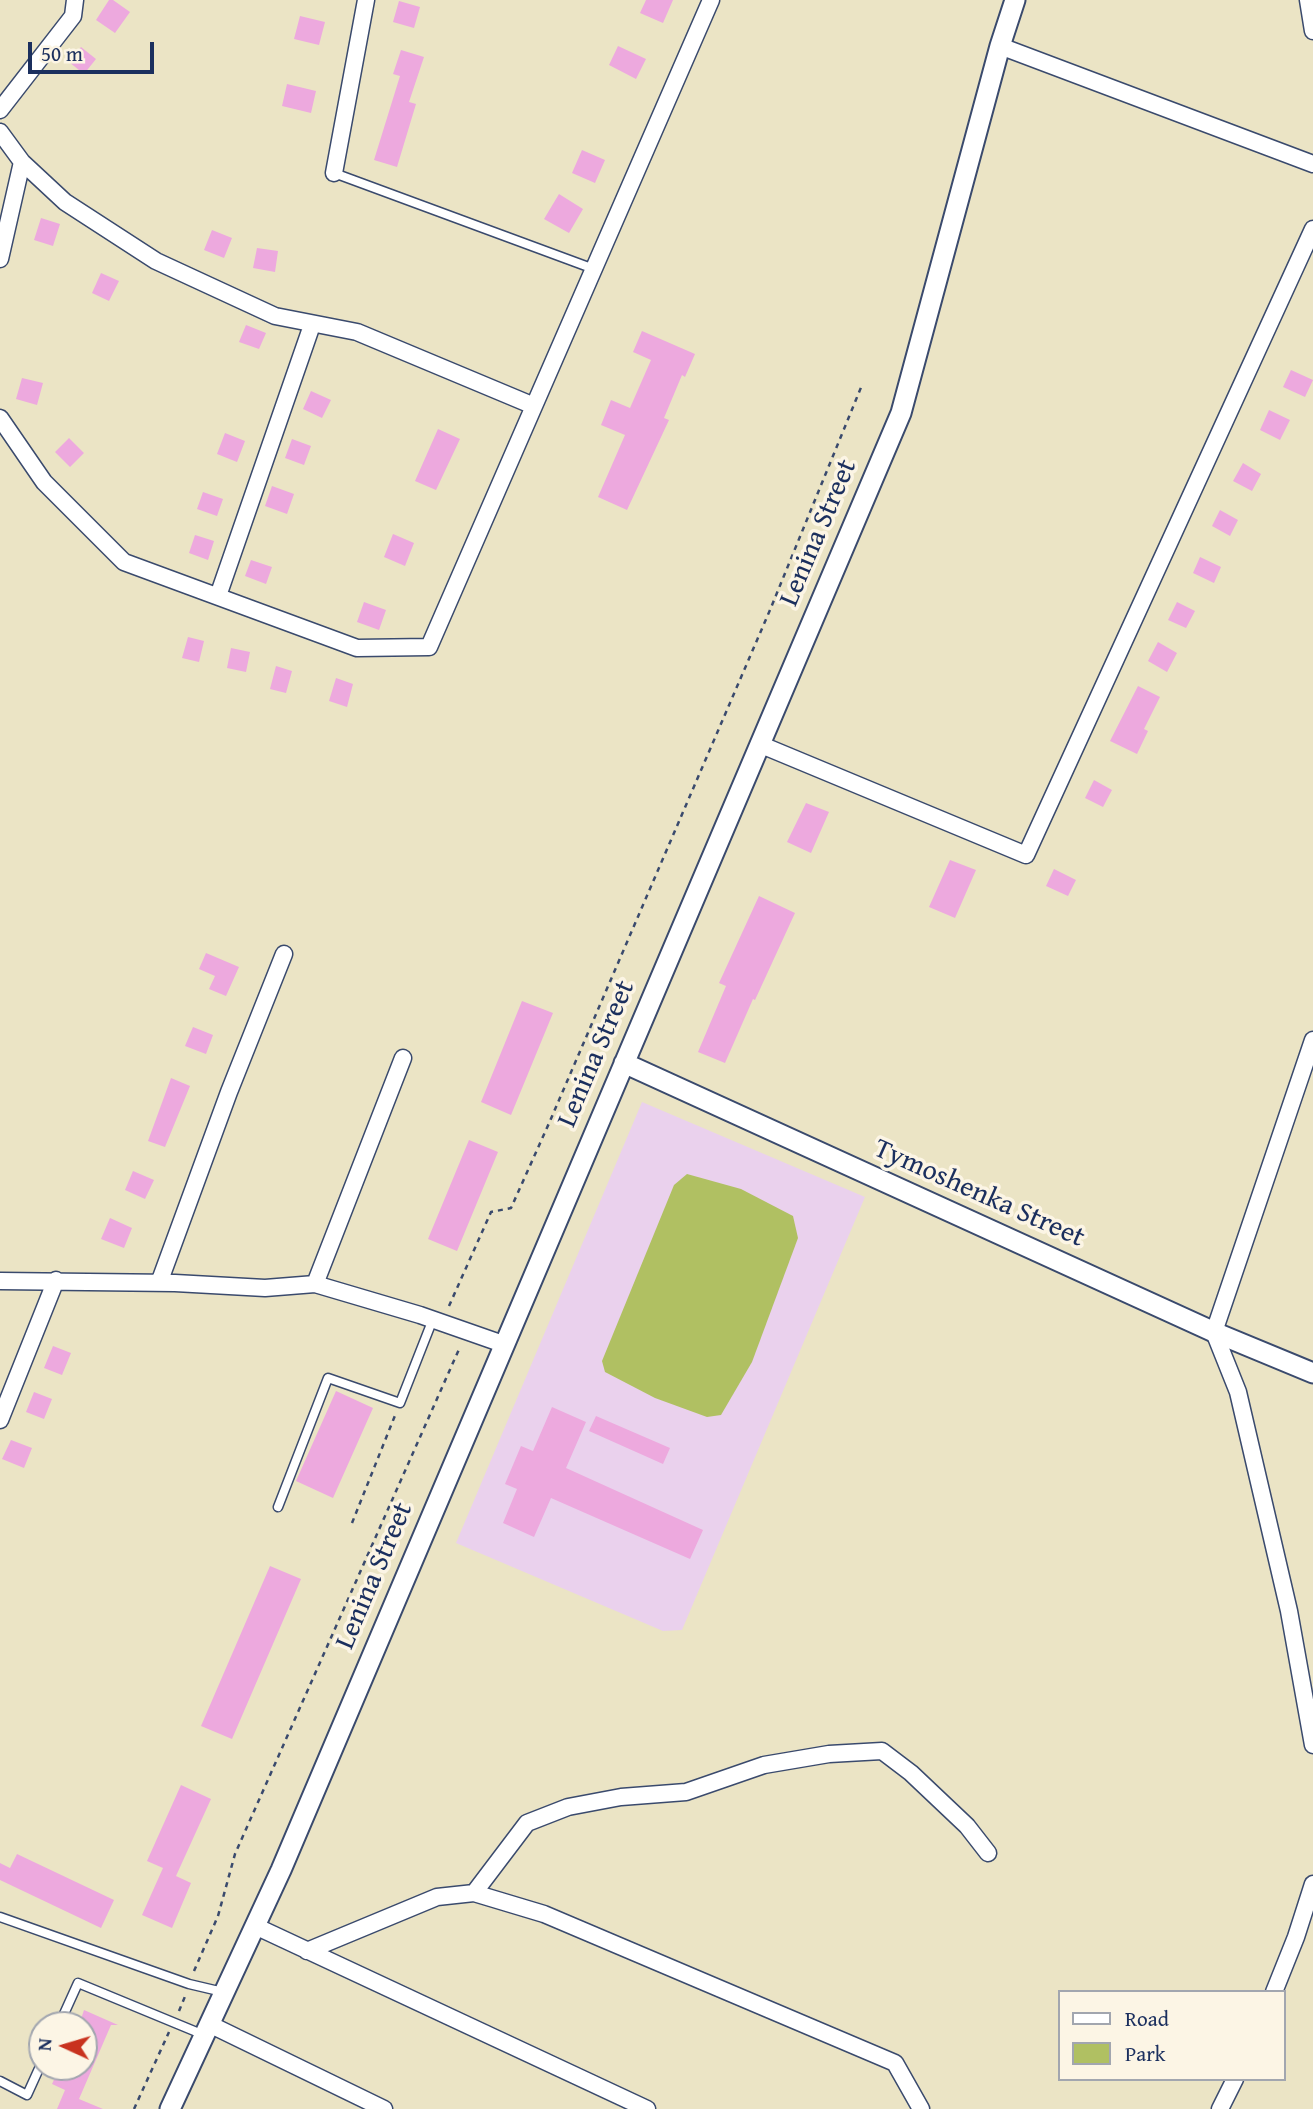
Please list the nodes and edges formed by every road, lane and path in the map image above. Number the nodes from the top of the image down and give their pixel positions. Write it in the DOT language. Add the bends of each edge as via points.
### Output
graph roads {
  1 [pos="75,0"];
  2 [pos="366,0"];
  3 [pos="711,0"];
  4 [pos="1015,0"];
  5 [pos="1308,0"];
  6 [pos="1313,31"];
  7 [pos="1000,46"];
  8 [pos="0,110"];
  9 [pos="0,132"];
  10 [pos="22,162"];
  11 [pos="1313,164"];
  12 [pos="334,173"];
  13 [pos="1313,229"];
  14 [pos="0,259"];
  15 [pos="594,269"];
  16 [pos="312,325"];
  17 [pos="862,385"];
  18 [pos="534,406"];
  19 [pos="0,418"];
  20 [pos="218,596"];
  21 [pos="759,744"];
  22 [pos="284,954"];
  23 [pos="1313,1040"];
  24 [pos="403,1058"];
  25 [pos="624,1063"];
  26 [pos="56,1280"];
  27 [pos="0,1281"];
  28 [pos="159,1283"];
  29 [pos="315,1284"];
  30 [pos="438,1321"];
  31 [pos="467,1331"];
  32 [pos="1214,1332"];
  33 [pos="503,1344"];
  34 [pos="1313,1373"];
  35 [pos="400,1403"];
  36 [pos="0,1420"];
  37 [pos="278,1507"];
  38 [pos="352,1523"];
  39 [pos="1313,1745"];
  40 [pos="988,1853"];
  41 [pos="1313,1884"];
  42 [pos="474,1893"];
  43 [pos="0,1917"];
  44 [pos="255,1926"];
  45 [pos="307,1951"];
  46 [pos="189,1984"];
  47 [pos="1275,1990"];
  48 [pos="224,1992"];
  49 [pos="65,2011"];
  50 [pos="174,2022"];
  51 [pos="207,2029"];
  52 [pos="0,2081"];
  53 [pos="33,2081"];
  54 [pos="1235,2081"];
  55 [pos="134,2109"];
  56 [pos="170,2109"];
  57 [pos="384,2109"];
  58 [pos="647,2109"];
  59 [pos="921,2109"];
  60 [pos="1220,2109"];
  1 -- 8 [label="street" via="73,16"];
  2 -- 12 [label="street"];
  3 -- 15 [label="street"];
  4 -- 7 [label="street, Lenina Street"];
  5 -- 6 [label="street"];
  7 -- 11 [label="street"];
  7 -- 21 [label="street, Lenina Street" via="901,413"];
  9 -- 10 [label="street"];
  10 -- 14 [label="street"];
  10 -- 16 [label="street" via="65,202 156,261 275,316"];
  12 -- 15 [label="lane"];
  13 -- 21 [label="street" via="1026,855"];
  15 -- 18 [label="street"];
  16 -- 18 [label="street" via="357,332"];
  16 -- 20 [label="street"];
  17 -- 30 [label="path" via="545,1133 510,1208 491,1212"];
  18 -- 20 [label="street" via="429,647 357,648"];
  19 -- 20 [label="street" via="44,482 124,562"];
  21 -- 25 [label="street, Lenina Street"];
  22 -- 28 [label="street"];
  23 -- 32 [label="street"];
  24 -- 29 [label="street"];
  25 -- 32 [label="street, Tymoshenka Street"];
  25 -- 33 [label="street, Lenina Street"];
  26 -- 27 [label="street"];
  26 -- 28 [label="street"];
  26 -- 36 [label="street"];
  28 -- 29 [label="street" via="265,1288"];
  29 -- 30 [label="street"];
  30 -- 31 [label="street"];
  30 -- 35 [label="lane"];
  31 -- 33 [label="street"];
  31 -- 46 [label="path" via="235,1854 218,1916"];
  32 -- 34 [label="street, Tymoshenka Street"];
  32 -- 39 [label="street" via="1238,1392 1289,1611"];
  33 -- 44 [label="street, Lenina Street"];
  35 -- 37 [label="lane" via="328,1378"];
  35 -- 38 [label="path"];
  40 -- 42 [label="street" via="967,1826 882,1751 829,1754 764,1765 686,1792 568,1807 527,1823"];
  41 -- 47 [label="street"];
  42 -- 45 [label="street" via="437,1897"];
  42 -- 59 [label="street" via="544,1914 895,2063"];
  43 -- 46 [label="lane"];
  44 -- 45 [label="street"];
  44 -- 48 [label="street, Lenina Street"];
  45 -- 58 [label="street"];
  46 -- 48 [label="lane"];
  46 -- 50 [label="path"];
  48 -- 51 [label="street, Lenina Street"];
  49 -- 50 [label="lane" via="78,1983"];
  50 -- 51 [label="lane"];
  50 -- 55 [label="path"];
  51 -- 56 [label="street, Lenina Street"];
  51 -- 57 [label="street"];
  52 -- 53 [label="lane" via="27,2095"];
  54 -- 60 [label="street"];
}
